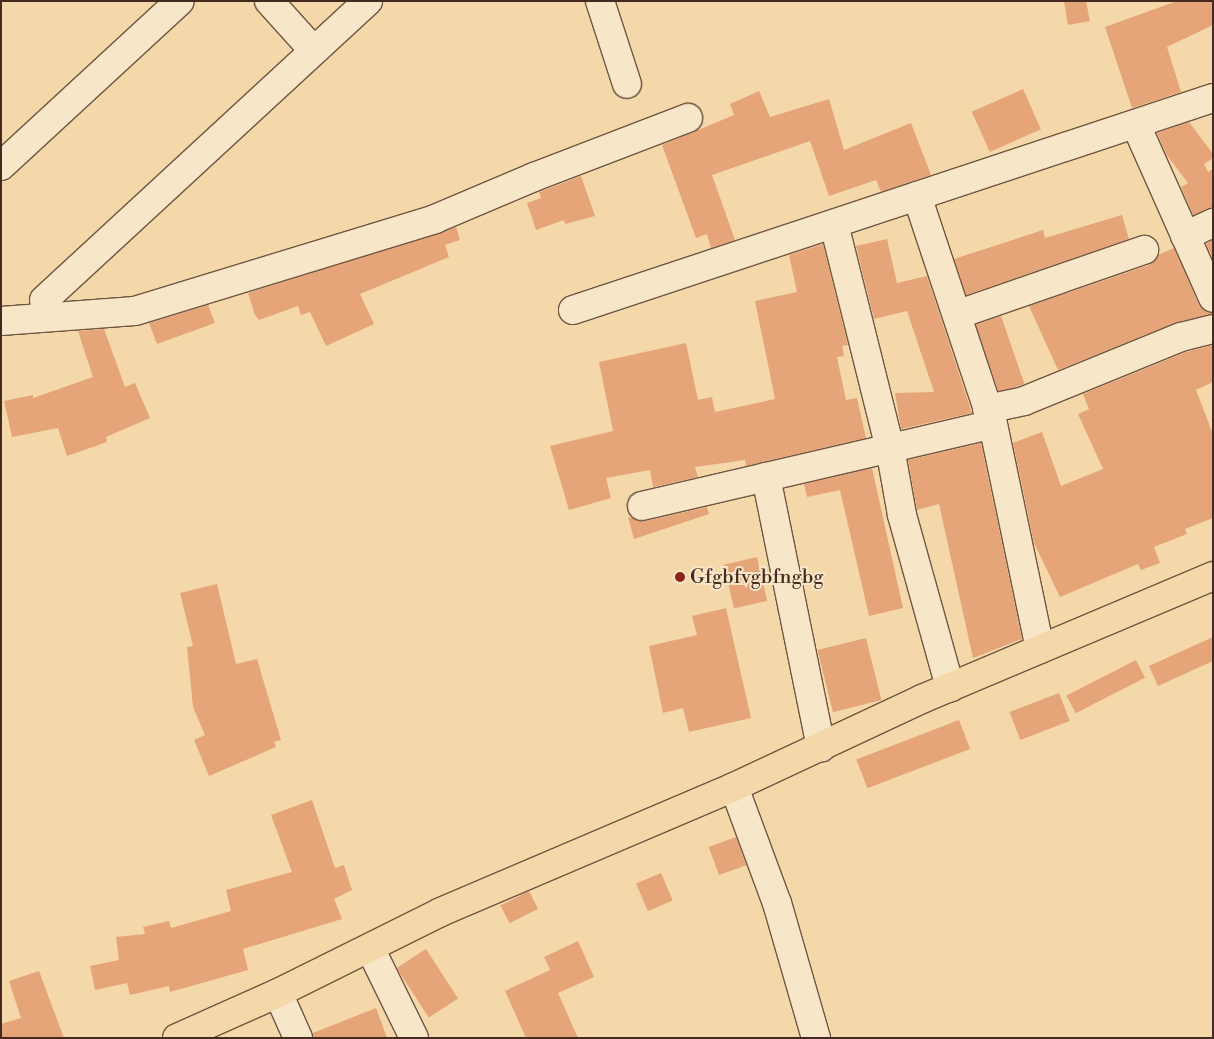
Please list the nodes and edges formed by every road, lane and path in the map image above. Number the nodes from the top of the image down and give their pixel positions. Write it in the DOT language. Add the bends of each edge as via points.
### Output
graph roads {
  1 [pos="180,1"];
  2 [pos="269,1"];
  3 [pos="368,1"];
  4 [pos="600,1"];
  5 [pos="314,51"];
  6 [pos="627,84"];
  7 [pos="1213,98"];
  8 [pos="688,118"];
  9 [pos="1136,125"];
  10 [pos="1,166"];
  11 [pos="917,196"];
  12 [pos="1213,223"];
  13 [pos="834,224"];
  14 [pos="1185,236"];
  15 [pos="1144,250"];
  16 [pos="1213,298"];
  17 [pos="44,300"];
  18 [pos="573,310"];
  19 [pos="959,314"];
  20 [pos="1,322"];
  21 [pos="1213,328"];
  22 [pos="990,417"];
  23 [pos="890,448"];
  24 [pos="766,477"];
  25 [pos="642,506"];
  26 [pos="1213,576"];
  27 [pos="1040,649"];
  28 [pos="950,688"];
  29 [pos="821,747"];
  30 [pos="734,787"];
  31 [pos="370,948"];
  32 [pos="278,993"];
  33 [pos="176,1038"];
  34 [pos="298,1038"];
  35 [pos="414,1038"];
  36 [pos="816,1038"];
  1 -- 10 [label="street"];
  2 -- 5 [label="street"];
  3 -- 5 [label="street"];
  4 -- 6 [label="street"];
  5 -- 17 [label="street"];
  7 -- 9 [label="street"];
  8 -- 20 [label="street" via="435,219 135,311"];
  9 -- 11 [label="street"];
  9 -- 14 [label="street"];
  11 -- 13 [label="street"];
  11 -- 19 [label="street"];
  12 -- 14 [label="street"];
  13 -- 18 [label="street"];
  13 -- 23 [label="street"];
  14 -- 16 [label="street"];
  15 -- 19 [label="street"];
  19 -- 22 [label="street"];
  21 -- 22 [label="street" via="1180,336"];
  22 -- 23 [label="street"];
  22 -- 27 [label="street"];
  23 -- 24 [label="street"];
  23 -- 28 [label="street" via="902,515"];
  24 -- 25 [label="street"];
  24 -- 29 [label="street"];
  26 -- 27 [label="main road"];
  27 -- 28 [label="main road"];
  28 -- 29 [label="main road"];
  29 -- 30 [label="main road"];
  30 -- 31 [label="main road" via="441,912"];
  30 -- 36 [label="street" via="778,903"];
  31 -- 32 [label="main road"];
  31 -- 35 [label="street"];
  32 -- 33 [label="main road"];
  32 -- 34 [label="street"];
}
